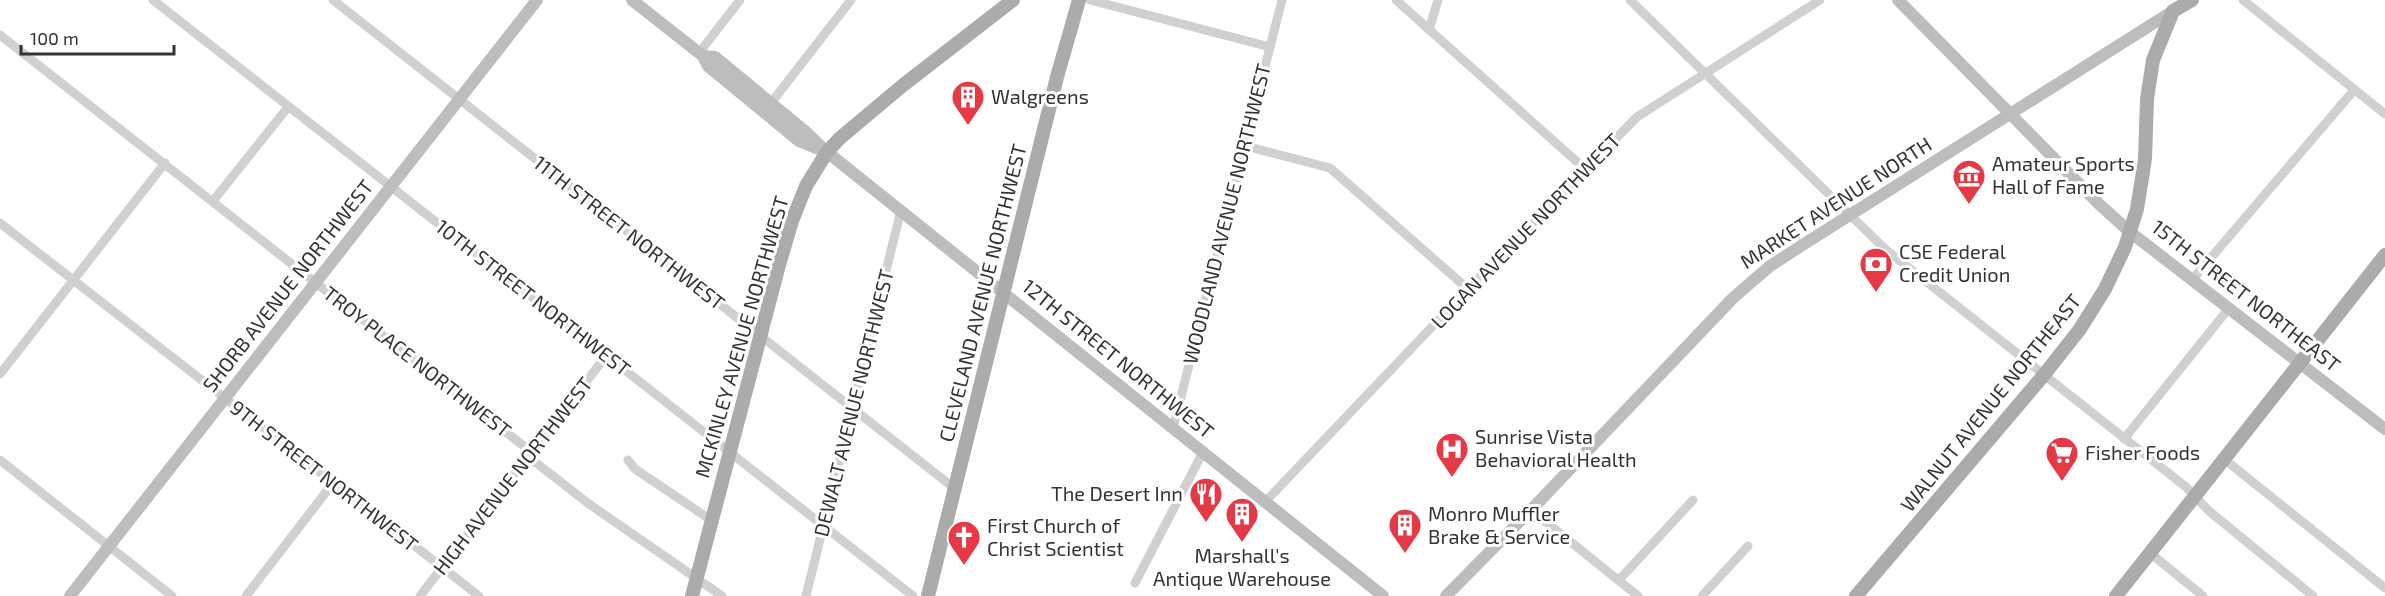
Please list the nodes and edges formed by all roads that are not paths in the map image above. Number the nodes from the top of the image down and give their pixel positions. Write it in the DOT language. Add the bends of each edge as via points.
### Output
graph roads {
  1 [pos="153,0"];
  2 [pos="333,0"];
  3 [pos="537,0"];
  4 [pos="632,0"];
  5 [pos="740,0"];
  6 [pos="851,0"];
  7 [pos="1013,0"];
  8 [pos="1079,0"];
  9 [pos="1090,0"];
  10 [pos="1282,0"];
  11 [pos="1396,0"];
  12 [pos="1438,0"];
  13 [pos="1630,0"];
  14 [pos="1820,0"];
  15 [pos="1898,0"];
  16 [pos="2192,0"];
  17 [pos="2243,0"];
  18 [pos="2174,11"];
  19 [pos="1429,30"];
  20 [pos="0,35"];
  21 [pos="1270,47"];
  22 [pos="701,54"];
  23 [pos="1705,73"];
  24 [pos="2354,90"];
  25 [pos="460,100"];
  26 [pos="771,103"];
  27 [pos="288,106"];
  28 [pos="2011,114"];
  29 [pos="2385,114"];
  30 [pos="1246,146"];
  31 [pos="827,152"];
  32 [pos="165,163"];
  33 [pos="1585,169"];
  34 [pos="390,188"];
  35 [pos="213,201"];
  36 [pos="901,210"];
  37 [pos="1849,215"];
  38 [pos="0,223"];
  39 [pos="2130,232"];
  40 [pos="2382,265"];
  41 [pos="74,280"];
  42 [pos="2192,280"];
  43 [pos="316,282"];
  44 [pos="1468,289"];
  45 [pos="1003,292"];
  46 [pos="2229,308"];
  47 [pos="760,336"];
  48 [pos="606,356"];
  49 [pos="2300,362"];
  50 [pos="0,374"];
  51 [pos="2043,376"];
  52 [pos="225,398"];
  53 [pos="852,408"];
  54 [pos="1173,428"];
  55 [pos="2385,429"];
  56 [pos="2124,440"];
  57 [pos="730,452"];
  58 [pos="1203,452"];
  59 [pos="530,455"];
  60 [pos="2224,459"];
  61 [pos="0,460"];
  62 [pos="628,460"];
  63 [pos="333,483"];
  64 [pos="954,488"];
  65 [pos="2194,497"];
  66 [pos="1693,500"];
  67 [pos="1265,502"];
  68 [pos="1531,510"];
  69 [pos="711,520"];
  70 [pos="824,525"];
  71 [pos="109,546"];
  72 [pos="1748,546"];
  73 [pos="2150,553"];
  74 [pos="442,568"];
  75 [pos="697,578"];
  76 [pos="1618,580"];
  77 [pos="1135,584"];
  78 [pos="2385,588"];
  79 [pos="70,596"];
  80 [pos="172,596"];
  81 [pos="246,596"];
  82 [pos="420,596"];
  83 [pos="479,596"];
  84 [pos="692,596"];
  85 [pos="723,596"];
  86 [pos="806,596"];
  87 [pos="913,596"];
  88 [pos="928,596"];
  89 [pos="1383,596"];
  90 [pos="1446,596"];
  91 [pos="1638,596"];
  92 [pos="1702,596"];
  93 [pos="1856,596"];
  94 [pos="2116,596"];
  95 [pos="2203,596"];
  96 [pos="2313,596"];
  97 [pos="2379,596"];
  1 -- 27 [label="street, 10TH STREET NORTHWEST"];
  2 -- 25 [label="street, 11TH STREET NORTHWEST"];
  3 -- 25 [label="street, SHORB AVENUE NORTHWEST"];
  4 -- 22 [label="street, 12TH STREET NORTHWEST"];
  5 -- 22 [label="street"];
  6 -- 26 [label="street"];
  7 -- 31 [label="main road, MCKINLEY AVENUE NORTHWEST" via="851,128"];
  8 -- 45 [label="main road, CLEVELAND AVENUE NORTHWEST"];
  9 -- 21 [label="street"];
  10 -- 21 [label="street, WOODLAND AVENUE NORTHWEST"];
  11 -- 19 [label="street"];
  12 -- 19 [label="street"];
  13 -- 23 [label="street"];
  14 -- 23 [label="street, LOGAN AVENUE NORTHWEST"];
  15 -- 28 [label="street, 15TH STREET NORTHEAST"];
  16 -- 18 [label="main road, MARKET AVENUE NORTH"];
  17 -- 24 [label="street"];
  18 -- 28 [label="street, MARKET AVENUE NORTH"];
  18 -- 39 [label="main road, WALNUT AVENUE NORTHEAST" via="2149,77 2145,159"];
  19 -- 33 [label="street"];
  20 -- 32 [label="street, TROY PLACE NORTHWEST"];
  21 -- 30 [label="street, WOODLAND AVENUE NORTHWEST"];
  22 -- 26 [label="street, 12TH STREET NORTHWEST" via="715,57"];
  22 -- 31 [label="street, 12TH STREET NORTHWEST" via="708,66 799,141"];
  23 -- 33 [label="street, LOGAN AVENUE NORTHWEST" via="1637,117"];
  23 -- 37 [label="street"];
  24 -- 29 [label="street"];
  24 -- 42 [label="street"];
  25 -- 34 [label="street, SHORB AVENUE NORTHWEST"];
  25 -- 47 [label="street, 11TH STREET NORTHWEST"];
  26 -- 31 [label="street, 12TH STREET NORTHWEST"];
  27 -- 34 [label="street, 10TH STREET NORTHWEST"];
  27 -- 35 [label="street"];
  28 -- 37 [label="street, MARKET AVENUE NORTH"];
  28 -- 39 [label="street, 15TH STREET NORTHEAST"];
  30 -- 44 [label="street" via="1330,168"];
  30 -- 54 [label="street, WOODLAND AVENUE NORTHWEST"];
  31 -- 36 [label="street, 12TH STREET NORTHWEST"];
  31 -- 47 [label="main road, MCKINLEY AVENUE NORTHWEST" via="806,186 793,218"];
  32 -- 35 [label="street, TROY PLACE NORTHWEST"];
  32 -- 41 [label="street"];
  33 -- 44 [label="street, LOGAN AVENUE NORTHWEST"];
  34 -- 43 [label="street, SHORB AVENUE NORTHWEST"];
  34 -- 48 [label="street, 10TH STREET NORTHWEST"];
  35 -- 43 [label="street, TROY PLACE NORTHWEST"];
  36 -- 45 [label="street, 12TH STREET NORTHWEST"];
  36 -- 53 [label="street, DEWALT AVENUE NORTHWEST"];
  37 -- 51 [label="street" via="1885,249"];
  37 -- 68 [label="street, MARKET AVENUE NORTH" via="1746,286"];
  38 -- 41 [label="street, 9TH STREET NORTHWEST"];
  39 -- 42 [label="street, 15TH STREET NORTHEAST"];
  39 -- 51 [label="main road, WALNUT AVENUE NORTHEAST" via="2094,309"];
  40 -- 49 [label="main road"];
  41 -- 50 [label="street"];
  41 -- 52 [label="street, 9TH STREET NORTHWEST"];
  42 -- 46 [label="street, 15TH STREET NORTHEAST"];
  43 -- 52 [label="street, SHORB AVENUE NORTHWEST"];
  43 -- 59 [label="street, TROY PLACE NORTHWEST" via="525,447"];
  44 -- 67 [label="street, LOGAN AVENUE NORTHWEST"];
  45 -- 54 [label="street, 12TH STREET NORTHWEST"];
  45 -- 64 [label="main road, CLEVELAND AVENUE NORTHWEST"];
  46 -- 49 [label="street, 15TH STREET NORTHEAST"];
  46 -- 56 [label="street"];
  47 -- 53 [label="street, 11TH STREET NORTHWEST"];
  47 -- 57 [label="main road, MCKINLEY AVENUE NORTHWEST"];
  48 -- 57 [label="street, 10TH STREET NORTHWEST"];
  48 -- 59 [label="street, HIGH AVENUE NORTHWEST"];
  49 -- 55 [label="street, 15TH STREET NORTHEAST"];
  49 -- 60 [label="main road"];
  51 -- 56 [label="street"];
  51 -- 93 [label="main road, WALNUT AVENUE NORTHEAST"];
  52 -- 63 [label="street, 9TH STREET NORTHWEST"];
  52 -- 71 [label="street, SHORB AVENUE NORTHWEST"];
  53 -- 64 [label="street, 11TH STREET NORTHWEST"];
  53 -- 70 [label="street, DEWALT AVENUE NORTHWEST"];
  54 -- 58 [label="street, 12TH STREET NORTHWEST"];
  56 -- 65 [label="street"];
  57 -- 69 [label="main road, MCKINLEY AVENUE NORTHWEST"];
  57 -- 70 [label="street, 10TH STREET NORTHWEST"];
  58 -- 67 [label="street, 12TH STREET NORTHWEST"];
  58 -- 77 [label="street"];
  59 -- 74 [label="street, HIGH AVENUE NORTHWEST"];
  59 -- 75 [label="street, TROY PLACE NORTHWEST" via="589,504"];
  60 -- 65 [label="main road"];
  60 -- 78 [label="street"];
  61 -- 71 [label="street"];
  62 -- 69 [label="street" via="635,469"];
  63 -- 74 [label="street, 9TH STREET NORTHWEST"];
  63 -- 81 [label="street"];
  64 -- 88 [label="main road, CLEVELAND AVENUE NORTHWEST"];
  65 -- 73 [label="main road"];
  65 -- 96 [label="street"];
  66 -- 76 [label="street"];
  67 -- 89 [label="street, 12TH STREET NORTHWEST"];
  68 -- 76 [label="street"];
  68 -- 90 [label="street, MARKET AVENUE NORTH"];
  69 -- 75 [label="main road, MCKINLEY AVENUE NORTHWEST"];
  70 -- 86 [label="street, DEWALT AVENUE NORTHWEST"];
  70 -- 87 [label="street, 10TH STREET NORTHWEST"];
  71 -- 79 [label="street, SHORB AVENUE NORTHWEST"];
  71 -- 80 [label="street"];
  72 -- 92 [label="street"];
  73 -- 94 [label="main road"];
  73 -- 95 [label="street"];
  74 -- 82 [label="street, HIGH AVENUE NORTHWEST"];
  74 -- 83 [label="street, 9TH STREET NORTHWEST"];
  75 -- 84 [label="main road, MCKINLEY AVENUE NORTHWEST"];
  75 -- 85 [label="street, TROY PLACE NORTHWEST"];
  76 -- 91 [label="street"];
  78 -- 97 [label="street"];
}
